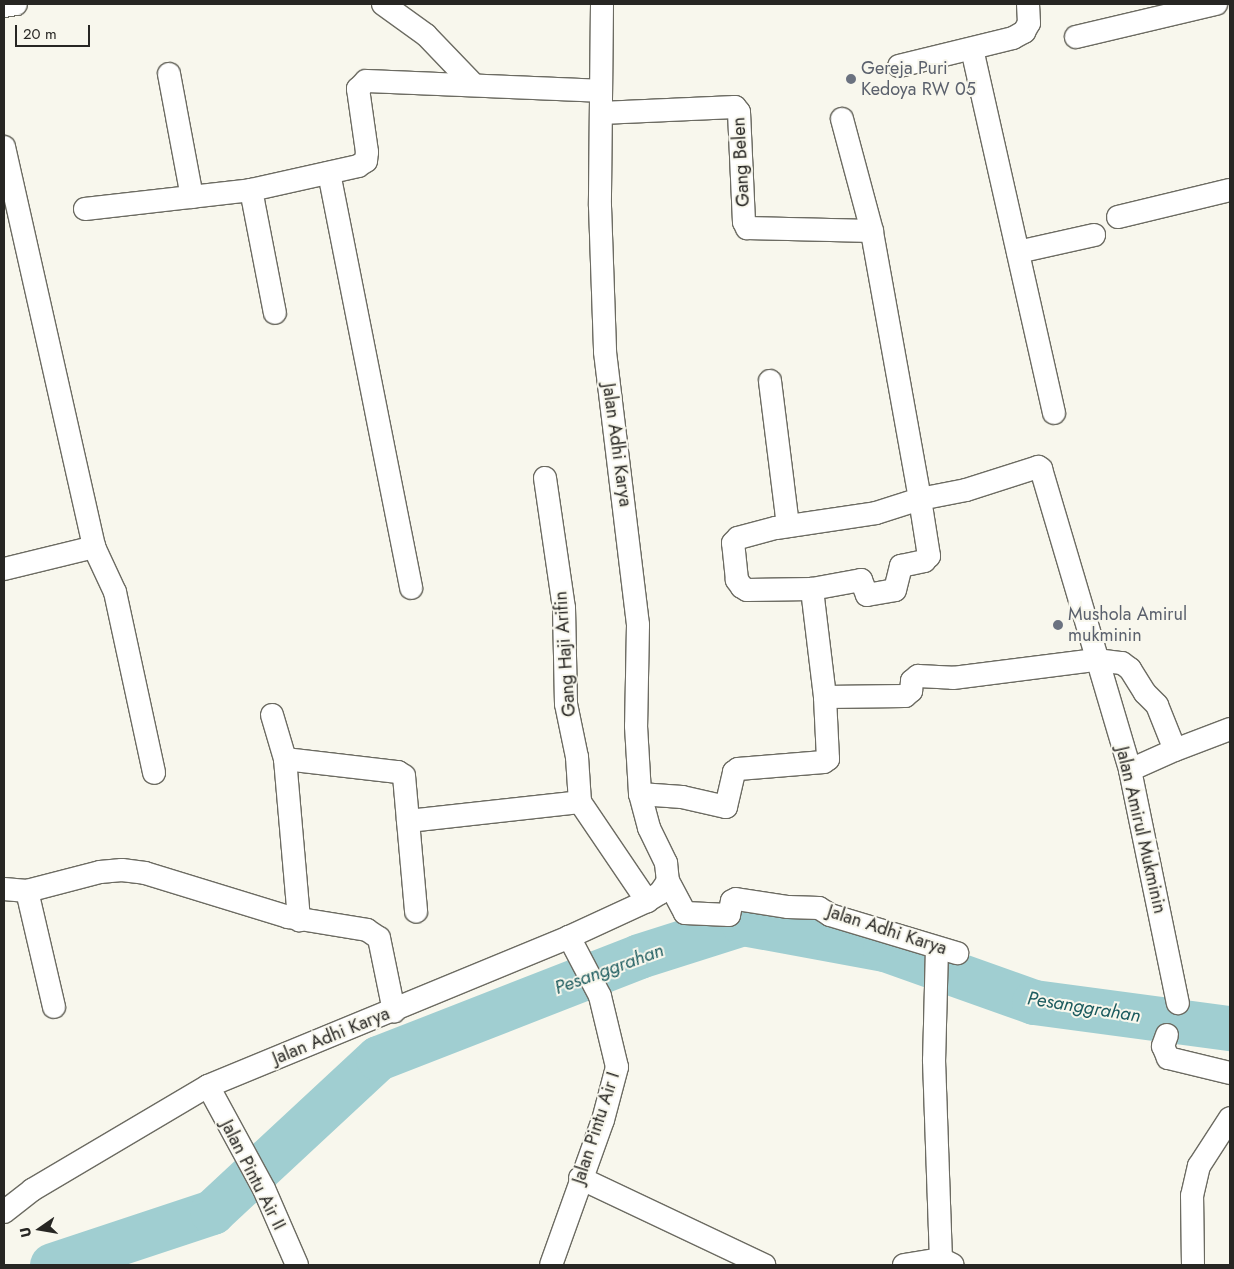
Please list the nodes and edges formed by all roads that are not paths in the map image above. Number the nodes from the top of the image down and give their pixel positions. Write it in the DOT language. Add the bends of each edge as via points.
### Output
graph roads {
  1 [pos="16,4"];
  2 [pos="383,4"];
  3 [pos="602,4"];
  4 [pos="1028,4"];
  5 [pos="1216,4"];
  6 [pos="4,6"];
  7 [pos="1076,37"];
  8 [pos="972,49"];
  9 [pos="899,66"];
  10 [pos="169,74"];
  11 [pos="472,84"];
  12 [pos="600,102"];
  13 [pos="842,119"];
  14 [pos="4,147"];
  15 [pos="329,173"];
  16 [pos="251,190"];
  17 [pos="1230,190"];
  18 [pos="192,197"];
  19 [pos="86,209"];
  20 [pos="1118,217"];
  21 [pos="872,231"];
  22 [pos="1094,235"];
  23 [pos="1018,252"];
  24 [pos="274,313"];
  25 [pos="770,381"];
  26 [pos="1054,413"];
  27 [pos="545,478"];
  28 [pos="920,499"];
  29 [pos="788,526"];
  30 [pos="94,547"];
  31 [pos="4,570"];
  32 [pos="411,588"];
  33 [pos="812,589"];
  34 [pos="1096,660"];
  35 [pos="825,697"];
  36 [pos="272,715"];
  37 [pos="1230,729"];
  38 [pos="1175,750"];
  39 [pos="285,759"];
  40 [pos="1130,770"];
  41 [pos="154,773"];
  42 [pos="640,794"];
  43 [pos="580,802"];
  44 [pos="408,822"];
  45 [pos="668,881"];
  46 [pos="4,889"];
  47 [pos="27,891"];
  48 [pos="647,901"];
  49 [pos="416,911"];
  50 [pos="298,920"];
  51 [pos="568,937"];
  52 [pos="1178,1003"];
  53 [pos="54,1007"];
  54 [pos="394,1011"];
  55 [pos="1167,1036"];
  56 [pos="1230,1073"];
  57 [pos="208,1086"];
  58 [pos="1230,1118"];
  59 [pos="580,1178"];
  60 [pos="4,1212"];
  61 [pos="947,1262"];
  62 [pos="297,1265"];
  63 [pos="551,1265"];
  64 [pos="764,1265"];
  65 [pos="904,1265"];
  66 [pos="1193,1265"];
  1 -- 6 [label="street"];
  2 -- 11 [label="street" via="426,35"];
  3 -- 12 [label="street, Jalan Adhi Karya"];
  4 -- 8 [label="street" via="1029,23 1024,32"];
  5 -- 7 [label="street"];
  8 -- 9 [label="street"];
  8 -- 23 [label="street"];
  10 -- 18 [label="street"];
  11 -- 12 [label="street"];
  11 -- 15 [label="street" via="366,80 360,83 358,99 366,161"];
  12 -- 21 [label="street, Gang Belen" via="735,107 747,228"];
  12 -- 42 [label="street, Jalan Adhi Karya" via="605,352 638,625 636,736"];
  13 -- 21 [label="street"];
  14 -- 30 [label="street"];
  15 -- 16 [label="street"];
  15 -- 32 [label="street"];
  16 -- 18 [label="street"];
  16 -- 24 [label="street"];
  17 -- 20 [label="street"];
  18 -- 19 [label="street"];
  21 -- 28 [label="street"];
  22 -- 23 [label="street"];
  23 -- 26 [label="street"];
  25 -- 29 [label="street"];
  27 -- 43 [label="street, Gang Haji Arifin" via="564,608 566,704 577,757"];
  28 -- 29 [label="street" via="876,512"];
  28 -- 33 [label="street" via="929,556 924,561 901,566 895,590 867,595 861,580"];
  28 -- 34 [label="street, Jalan Amirul Mukminin" via="966,490 1019,471 1041,469"];
  29 -- 33 [label="street" via="733,542 737,580 747,590"];
  30 -- 31 [label="street"];
  30 -- 41 [label="street" via="115,592"];
  33 -- 35 [label="street"];
  34 -- 35 [label="street" via="953,678 918,676 905,696"];
  34 -- 38 [label="street" via="1122,663 1130,668 1145,693 1157,705"];
  34 -- 40 [label="street, Jalan Amirul Mukminin"];
  35 -- 42 [label="street" via="828,759 824,762 738,769 734,772 726,807 682,797"];
  36 -- 39 [label="street"];
  37 -- 38 [label="street"];
  38 -- 40 [label="street"];
  39 -- 44 [label="street" via="398,772 406,779"];
  39 -- 50 [label="street"];
  40 -- 52 [label="street, Jalan Amirul Mukminin"];
  42 -- 45 [label="street, Jalan Adhi Karya" via="649,828 666,863"];
  43 -- 44 [label="street"];
  43 -- 48 [label="street"];
  44 -- 49 [label="street"];
  45 -- 48 [label="street, Jalan Adhi Karya" via="660,893"];
  45 -- 61 [label="street, Jalan Adhi Karya" via="685,912 729,915 732,901 736,899 788,908 819,908 830,915 943,951 934,1002"];
  46 -- 47 [label="street"];
  47 -- 50 [label="street" via="100,872 122,870 145,873"];
  47 -- 53 [label="street"];
  48 -- 51 [label="street, Jalan Adhi Karya"];
  50 -- 54 [label="street" via="367,930 379,938"];
  51 -- 54 [label="street, Jalan Adhi Karya"];
  51 -- 59 [label="street, Jalan Pintu Air I" via="600,996 617,1067 603,1120"];
  54 -- 57 [label="street, Jalan Adhi Karya"];
  55 -- 56 [label="street" via="1163,1046 1168,1058"];
  57 -- 60 [label="street, Jalan Adhi Karya" via="32,1190"];
  57 -- 62 [label="street, Jalan Pintu Air II" via="264,1189"];
  58 -- 66 [label="street" via="1199,1166 1192,1196"];
  59 -- 63 [label="street, Jalan Pintu Air I"];
  59 -- 64 [label="street"];
  61 -- 65 [label="street"];
}
